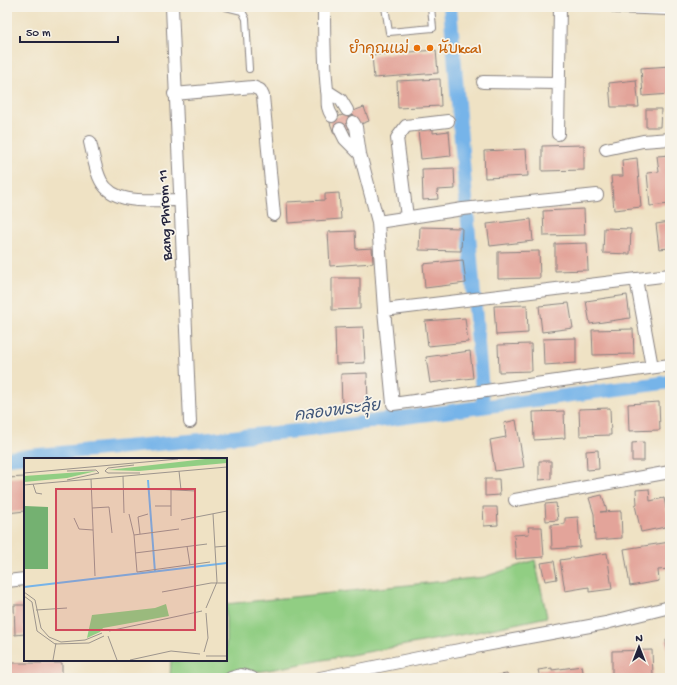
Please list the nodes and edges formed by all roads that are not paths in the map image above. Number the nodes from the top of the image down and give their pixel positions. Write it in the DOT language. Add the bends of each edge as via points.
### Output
graph roads {
  1 [pos="172,7"];
  2 [pos="226,7"];
  3 [pos="324,7"];
  4 [pos="385,7"];
  5 [pos="431,7"];
  6 [pos="560,7"];
  7 [pos="616,7"];
  8 [pos="670,9"];
  9 [pos="249,69"];
  10 [pos="483,82"];
  11 [pos="559,83"];
  12 [pos="327,91"];
  13 [pos="174,94"];
  14 [pos="347,110"];
  15 [pos="332,116"];
  16 [pos="448,121"];
  17 [pos="354,122"];
  18 [pos="340,130"];
  19 [pos="558,134"];
  20 [pos="670,139"];
  21 [pos="90,142"];
  22 [pos="606,150"];
  23 [pos="360,154"];
  24 [pos="597,195"];
  25 [pos="179,200"];
  26 [pos="274,215"];
  27 [pos="408,217"];
  28 [pos="378,222"];
  29 [pos="670,274"];
  30 [pos="636,279"];
  31 [pos="384,310"];
  32 [pos="670,365"];
  33 [pos="652,367"];
  34 [pos="190,422"];
  35 [pos="670,472"];
  36 [pos="515,500"];
  37 [pos="24,579"];
  38 [pos="7,580"];
  39 [pos="670,607"];
  40 [pos="344,676"];
  41 [pos="231,678"];
  42 [pos="252,678"];
  43 [pos="320,678"];
  1 -- 13 [label="street, Bang Phrom 11"];
  2 -- 9 [label="lane" via="242,11 246,19"];
  3 -- 12 [label="street"];
  4 -- 5 [label="lane" via="389,32 433,28"];
  6 -- 11 [label="street"];
  7 -- 8 [label="street"];
  10 -- 11 [label="street"];
  11 -- 19 [label="street"];
  12 -- 14 [label="street" via="341,100"];
  12 -- 15 [label="street" via="327,107"];
  13 -- 25 [label="street, Bang Phrom 11"];
  13 -- 26 [label="street" via="253,88 260,90 263,96"];
  16 -- 27 [label="street" via="406,126 398,138"];
  17 -- 23 [label="street"];
  18 -- 23 [label="street" via="345,140"];
  20 -- 22 [label="street" via="643,141"];
  21 -- 25 [label="street" via="101,181 115,196 125,199"];
  23 -- 28 [label="street"];
  24 -- 27 [label="street"];
  25 -- 34 [label="street, Bang Phrom 11"];
  27 -- 28 [label="street"];
  28 -- 31 [label="street"];
  29 -- 30 [label="street"];
  30 -- 31 [label="street"];
  30 -- 33 [label="street"];
  31 -- 33 [label="street" via="393,404"];
  32 -- 33 [label="street"];
  35 -- 36 [label="street"];
  37 -- 38 [label="street"];
  39 -- 40 [label="street" via="606,623 443,653"];
  40 -- 43 [label="street"];
  41 -- 42 [label="street" via="241,675"];
}
